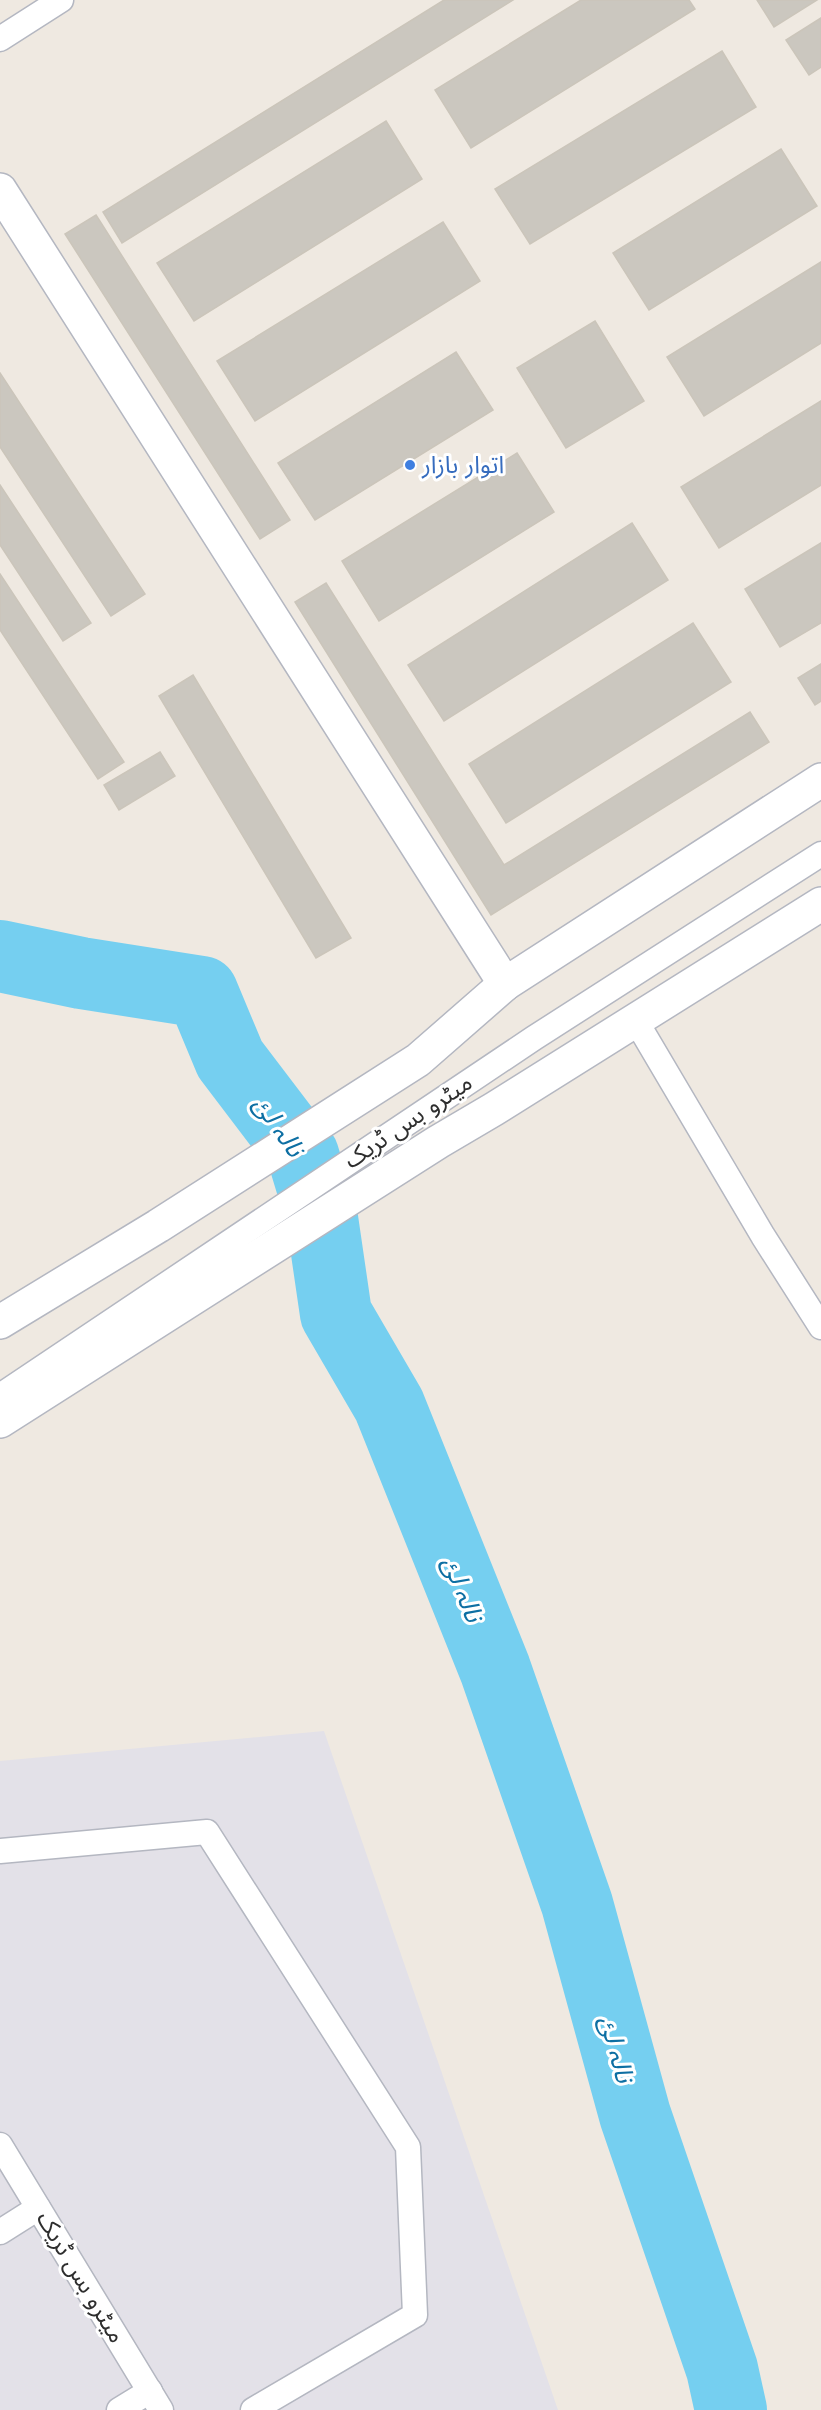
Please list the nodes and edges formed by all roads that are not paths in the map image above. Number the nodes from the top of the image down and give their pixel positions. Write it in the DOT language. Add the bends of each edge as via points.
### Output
graph roads {
  1 [pos="61,0"];
  2 [pos="0,39"];
  3 [pos="0,190"];
  4 [pos="821,780"];
  5 [pos="821,854"];
  6 [pos="821,904"];
  7 [pos="505,984"];
  8 [pos="636,1021"];
  9 [pos="0,1322"];
  10 [pos="821,1327"];
  11 [pos="0,1396"];
  12 [pos="0,1421"];
  13 [pos="0,1851"];
  14 [pos="0,2145"];
  15 [pos="38,2208"];
  16 [pos="0,2232"];
  17 [pos="155,2400"];
  18 [pos="119,2410"];
  19 [pos="253,2410"];
  1 -- 2 [label="lane"];
  3 -- 7 [label="street"];
  4 -- 7 [label="street"];
  5 -- 11 [label="lane, میٹرو بس ٹریک" via="438,1101"];
  6 -- 8 [label="street"];
  7 -- 9 [label="street" via="418,1060"];
  8 -- 10 [label="lane"];
  8 -- 12 [label="street"];
  13 -- 19 [label="lane" via="207,1832 408,2147 415,2315"];
  14 -- 15 [label="lane, میٹرو بس ٹریک"];
  15 -- 16 [label="lane"];
  15 -- 17 [label="lane, میٹرو بس ٹریک"];
  17 -- 18 [label="lane"];
}
